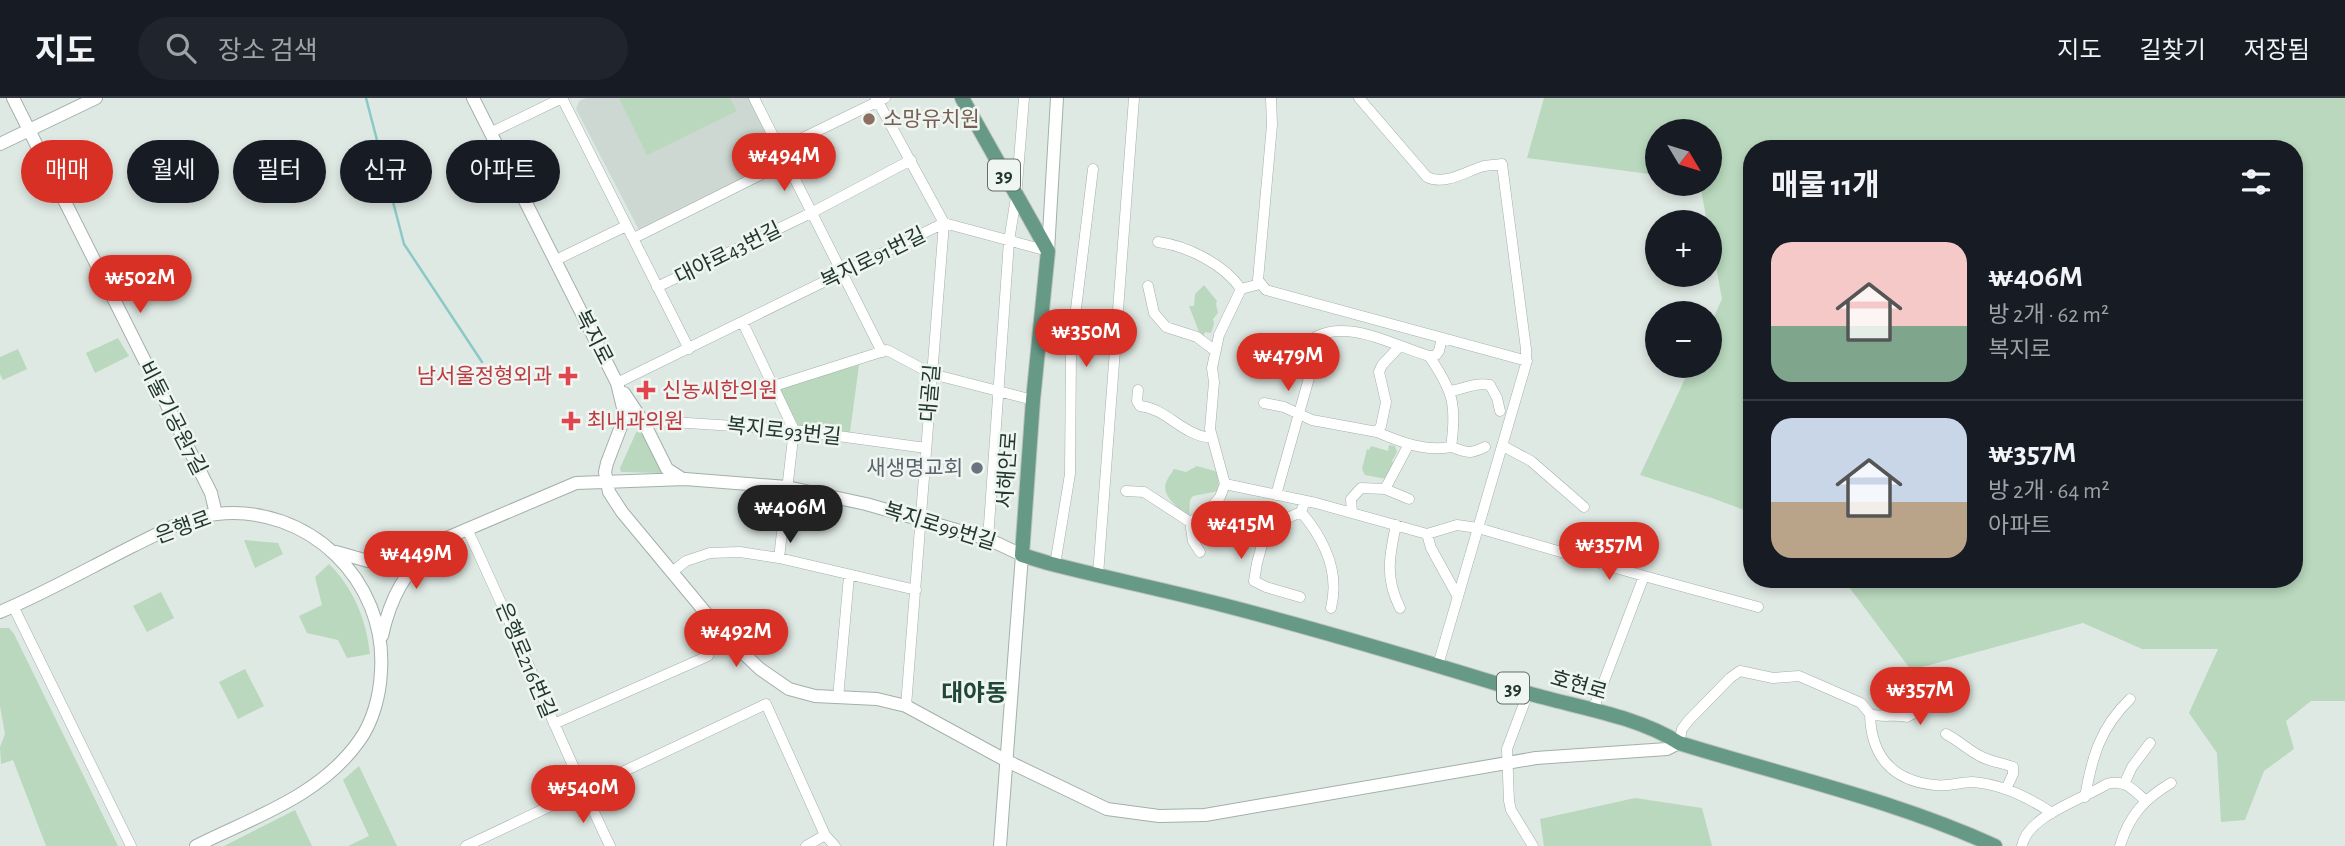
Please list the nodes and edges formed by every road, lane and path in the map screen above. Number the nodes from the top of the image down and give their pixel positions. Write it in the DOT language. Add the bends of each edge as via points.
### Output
graph roads {
  1 [pos="13,98"];
  2 [pos="96,98"];
  3 [pos="473,98"];
  4 [pos="562,98"];
  5 [pos="754,98"];
  6 [pos="962,98"];
  7 [pos="1024,98"];
  8 [pos="1058,98"];
  9 [pos="1134,98"];
  10 [pos="1270,98"];
  11 [pos="1359,98"];
  12 [pos="879,99"];
  13 [pos="29,130"];
  14 [pos="490,133"];
  15 [pos="0,144"];
  16 [pos="780,149"];
  17 [pos="911,160"];
  18 [pos="786,162"];
  19 [pos="1093,169"];
  20 [pos="1016,197"];
  21 [pos="811,213"];
  22 [pos="944,223"];
  23 [pos="626,226"];
  24 [pos="634,238"];
  25 [pos="1009,241"];
  26 [pos="1158,242"];
  27 [pos="1048,251"];
  28 [pos="556,260"];
  29 [pos="841,274"];
  30 [pos="1260,284"];
  31 [pos="1148,286"];
  32 [pos="657,287"];
  33 [pos="1241,289"];
  34 [pos="743,323"];
  35 [pos="1442,338"];
  36 [pos="1400,346"];
  37 [pos="690,349"];
  38 [pos="1214,350"];
  39 [pos="881,352"];
  40 [pos="1429,356"];
  41 [pos="1527,361"];
  42 [pos="932,374"];
  43 [pos="617,383"];
  44 [pos="774,386"];
  45 [pos="1138,390"];
  46 [pos="999,391"];
  47 [pos="1450,391"];
  48 [pos="1033,400"];
  49 [pos="1264,402"];
  50 [pos="1500,411"];
  51 [pos="1299,416"];
  52 [pos="642,420"];
  53 [pos="794,430"];
  54 [pos="1377,432"];
  55 [pos="1212,438"];
  56 [pos="1409,444"];
  57 [pos="1503,446"];
  58 [pos="1451,447"];
  59 [pos="1485,447"];
  60 [pos="926,448"];
  61 [pos="685,479"];
  62 [pos="606,481"];
  63 [pos="1225,484"];
  64 [pos="787,487"];
  65 [pos="1385,489"];
  66 [pos="1126,491"];
  67 [pos="1276,495"];
  68 [pos="1409,499"];
  69 [pos="1303,506"];
  70 [pos="1584,507"];
  71 [pos="1352,512"];
  72 [pos="216,514"];
  73 [pos="922,520"];
  74 [pos="1190,522"];
  75 [pos="1396,525"];
  76 [pos="1478,528"];
  77 [pos="467,529"];
  78 [pos="1427,534"];
  79 [pos="449,537"];
  80 [pos="988,539"];
  81 [pos="332,551"];
  82 [pos="1200,552"];
  83 [pos="1022,555"];
  84 [pos="779,558"];
  85 [pos="1055,565"];
  86 [pos="672,572"];
  87 [pos="1098,575"];
  88 [pos="849,576"];
  89 [pos="1644,576"];
  90 [pos="916,590"];
  91 [pos="1300,597"];
  92 [pos="1458,597"];
  93 [pos="13,606"];
  94 [pos="1758,607"];
  95 [pos="1331,608"];
  96 [pos="1400,608"];
  97 [pos="0,612"];
  98 [pos="381,643"];
  99 [pos="708,656"];
  100 [pos="1438,665"];
  101 [pos="1949,677"];
  102 [pos="1528,693"];
  103 [pos="838,698"];
  104 [pos="2130,699"];
  105 [pos="906,706"];
  106 [pos="1594,710"];
  107 [pos="1870,714"];
  108 [pos="554,724"];
  109 [pos="1946,734"];
  110 [pos="1679,743"];
  111 [pos="2150,743"];
  112 [pos="1007,761"];
  113 [pos="1508,763"];
  114 [pos="2125,782"];
  115 [pos="2171,783"];
  116 [pos="2006,789"];
  117 [pos="584,791"];
  118 [pos="2085,797"];
  119 [pos="2145,800"];
  120 [pos="2052,813"];
  121 [pos="825,835"];
  122 [pos="131,846"];
  123 [pos="196,846"];
  124 [pos="466,846"];
  125 [pos="610,846"];
  126 [pos="806,846"];
  127 [pos="835,846"];
  128 [pos="1000,846"];
  129 [pos="1533,846"];
  130 [pos="1995,846"];
  131 [pos="2022,846"];
  132 [pos="2120,846"];
  1 -- 13 [label="street, 비둘기공원7길"];
  2 -- 13 [label="street"];
  3 -- 14 [label="street, 복지로"];
  4 -- 14 [label="street"];
  4 -- 23 [label="street"];
  5 -- 16 [label="street"];
  6 -- 20 [label="main road, 39"];
  7 -- 20 [label="street"];
  8 -- 27 [label="street, 서해안로"];
  9 -- 87 [label="street"];
  10 -- 30 [label="street"];
  11 -- 41 [label="street" via="1432,180 1502,164"];
  12 -- 16 [label="street"];
  12 -- 17 [label="street"];
  13 -- 15 [label="street"];
  13 -- 72 [label="street, 비둘기공원7길" via="211,493"];
  14 -- 28 [label="street, 복지로"];
  16 -- 18 [label="street"];
  17 -- 21 [label="street, 대야로43번길"];
  17 -- 22 [label="street"];
  18 -- 21 [label="street"];
  18 -- 24 [label="street"];
  19 -- 85 [label="street" via="1071,350 1070,474"];
  20 -- 25 [label="street"];
  20 -- 27 [label="main road, 39"];
  21 -- 29 [label="street"];
  21 -- 32 [label="street, 대야로43번길"];
  22 -- 25 [label="street, 복지로91번길"];
  22 -- 29 [label="street, 복지로91번길"];
  22 -- 42 [label="street, 대골길"];
  23 -- 24 [label="street"];
  23 -- 28 [label="street"];
  24 -- 32 [label="street"];
  25 -- 27 [label="street, 복지로91번길"];
  25 -- 46 [label="street"];
  26 -- 33 [label="street" via="1175,244 1202,257"];
  27 -- 48 [label="main road, 서해안로"];
  28 -- 43 [label="street, 복지로"];
  29 -- 34 [label="street, 복지로91번길"];
  29 -- 39 [label="street"];
  30 -- 33 [label="street"];
  30 -- 35 [label="street" via="1266,290"];
  31 -- 38 [label="street" via="1154,313 1166,327 1197,337"];
  32 -- 37 [label="street"];
  33 -- 38 [label="street"];
  34 -- 37 [label="street, 복지로91번길"];
  34 -- 44 [label="street"];
  35 -- 40 [label="street" via="1439,351"];
  35 -- 41 [label="street"];
  36 -- 40 [label="street"];
  36 -- 51 [label="street" via="1345,331 1307,342 1300,350 1308,378"];
  36 -- 54 [label="street" via="1379,372 1386,402"];
  37 -- 43 [label="street, 복지로91번길"];
  38 -- 55 [label="street"];
  39 -- 42 [label="street" via="887,350"];
  39 -- 44 [label="street"];
  40 -- 47 [label="street"];
  41 -- 57 [label="street"];
  42 -- 46 [label="street"];
  42 -- 60 [label="street, 대골길"];
  43 -- 52 [label="street"];
  43 -- 62 [label="street, 복지로" via="625,416 607,463"];
  44 -- 53 [label="street"];
  45 -- 55 [label="street" via="1140,406 1157,409 1197,436"];
  46 -- 48 [label="street"];
  46 -- 80 [label="street"];
  47 -- 50 [label="street" via="1481,383 1490,386"];
  47 -- 58 [label="street"];
  48 -- 83 [label="main road, 서해안로"];
  49 -- 51 [label="street"];
  51 -- 54 [label="street"];
  51 -- 67 [label="street"];
  52 -- 53 [label="street, 복지로93번길"];
  52 -- 61 [label="street" via="667,469"];
  53 -- 60 [label="street, 복지로93번길"];
  53 -- 64 [label="street"];
  54 -- 56 [label="street"];
  55 -- 63 [label="street"];
  56 -- 58 [label="street" via="1437,450"];
  56 -- 65 [label="street"];
  57 -- 70 [label="street" via="1531,461"];
  57 -- 76 [label="street"];
  58 -- 59 [label="street" via="1471,453"];
  60 -- 73 [label="street, 대골길"];
  61 -- 62 [label="street, 복지로99번길"];
  61 -- 64 [label="street, 복지로99번길"];
  62 -- 77 [label="street" via="576,482"];
  62 -- 86 [label="street" via="622,512"];
  63 -- 67 [label="street"];
  63 -- 74 [label="street" via="1210,509"];
  64 -- 73 [label="street, 복지로99번길"];
  64 -- 84 [label="street"];
  65 -- 68 [label="street"];
  65 -- 71 [label="street" via="1361,488 1351,499"];
  66 -- 74 [label="street" via="1144,492"];
  67 -- 69 [label="street"];
  69 -- 71 [label="street"];
  69 -- 91 [label="street" via="1266,530 1254,581"];
  69 -- 95 [label="street" via="1333,568"];
  71 -- 75 [label="street"];
  72 -- 81 [label="street, 은행로" via="248,513 283,521"];
  72 -- 93 [label="street, 은행로" via="177,524"];
  73 -- 80 [label="street, 복지로99번길"];
  73 -- 90 [label="street, 대골길"];
  74 -- 82 [label="street"];
  75 -- 78 [label="street"];
  75 -- 96 [label="street" via="1388,574"];
  76 -- 78 [label="street" via="1457,525"];
  76 -- 89 [label="street"];
  76 -- 92 [label="street"];
  77 -- 79 [label="street"];
  77 -- 108 [label="street, 은행로216번길"];
  78 -- 92 [label="street"];
  79 -- 81 [label="street" via="379,561"];
  79 -- 98 [label="street" via="416,564 397,589"];
  80 -- 83 [label="street, 복지로99번길"];
  81 -- 98 [label="street, 은행로" via="365,592"];
  83 -- 85 [label="main road, 호현로 / 39"];
  83 -- 112 [label="street, 서해안로"];
  84 -- 86 [label="street" via="710,553 686,561"];
  84 -- 88 [label="street"];
  85 -- 87 [label="main road, 호현로 / 39"];
  86 -- 103 [label="street" via="725,635 781,685"];
  87 -- 100 [label="main road, 호현로 / 39"];
  88 -- 90 [label="street"];
  88 -- 103 [label="street"];
  89 -- 94 [label="street"];
  89 -- 106 [label="street"];
  90 -- 105 [label="street, 대골길"];
  92 -- 100 [label="street"];
  93 -- 97 [label="street, 은행로"];
  93 -- 122 [label="street"];
  98 -- 123 [label="street, 은행로" via="381,680 374,711 364,734 339,766 302,794"];
  99 -- 108 [label="street"];
  100 -- 102 [label="main road, 호현로 / 39"];
  101 -- 107 [label="street" via="1907,717"];
  102 -- 106 [label="main road, 호현로 / 39"];
  102 -- 113 [label="street" via="1507,749"];
  103 -- 105 [label="street" via="877,699"];
  104 -- 118 [label="street" via="2108,724 2099,743"];
  105 -- 112 [label="street"];
  106 -- 110 [label="main road, 호현로 / 39" via="1660,730"];
  107 -- 110 [label="street" via="1861,703 1799,676 1773,678 1740,671 1688,721"];
  107 -- 116 [label="street" via="1879,752 1899,775 1937,786 1972,782"];
  108 -- 117 [label="street, 은행로216번길"];
  109 -- 116 [label="street" via="1982,758 2013,767"];
  110 -- 113 [label="street" via="1667,749"];
  110 -- 130 [label="main road, 호현로 / 39" via="1886,804"];
  111 -- 114 [label="street"];
  112 -- 113 [label="street" via="1107,809 1159,816 1205,815"];
  112 -- 128 [label="street, 서해안로"];
  113 -- 129 [label="street" via="1509,805"];
  114 -- 118 [label="street" via="2107,784"];
  114 -- 119 [label="street"];
  115 -- 119 [label="street"];
  116 -- 120 [label="street"];
  117 -- 121 [label="street" via="766,704"];
  117 -- 124 [label="street"];
  117 -- 125 [label="street, 은행로216번길"];
  118 -- 120 [label="street"];
  119 -- 132 [label="street" via="2131,818"];
  120 -- 131 [label="street" via="2029,830"];
  121 -- 126 [label="street"];
  121 -- 127 [label="street"];
}
